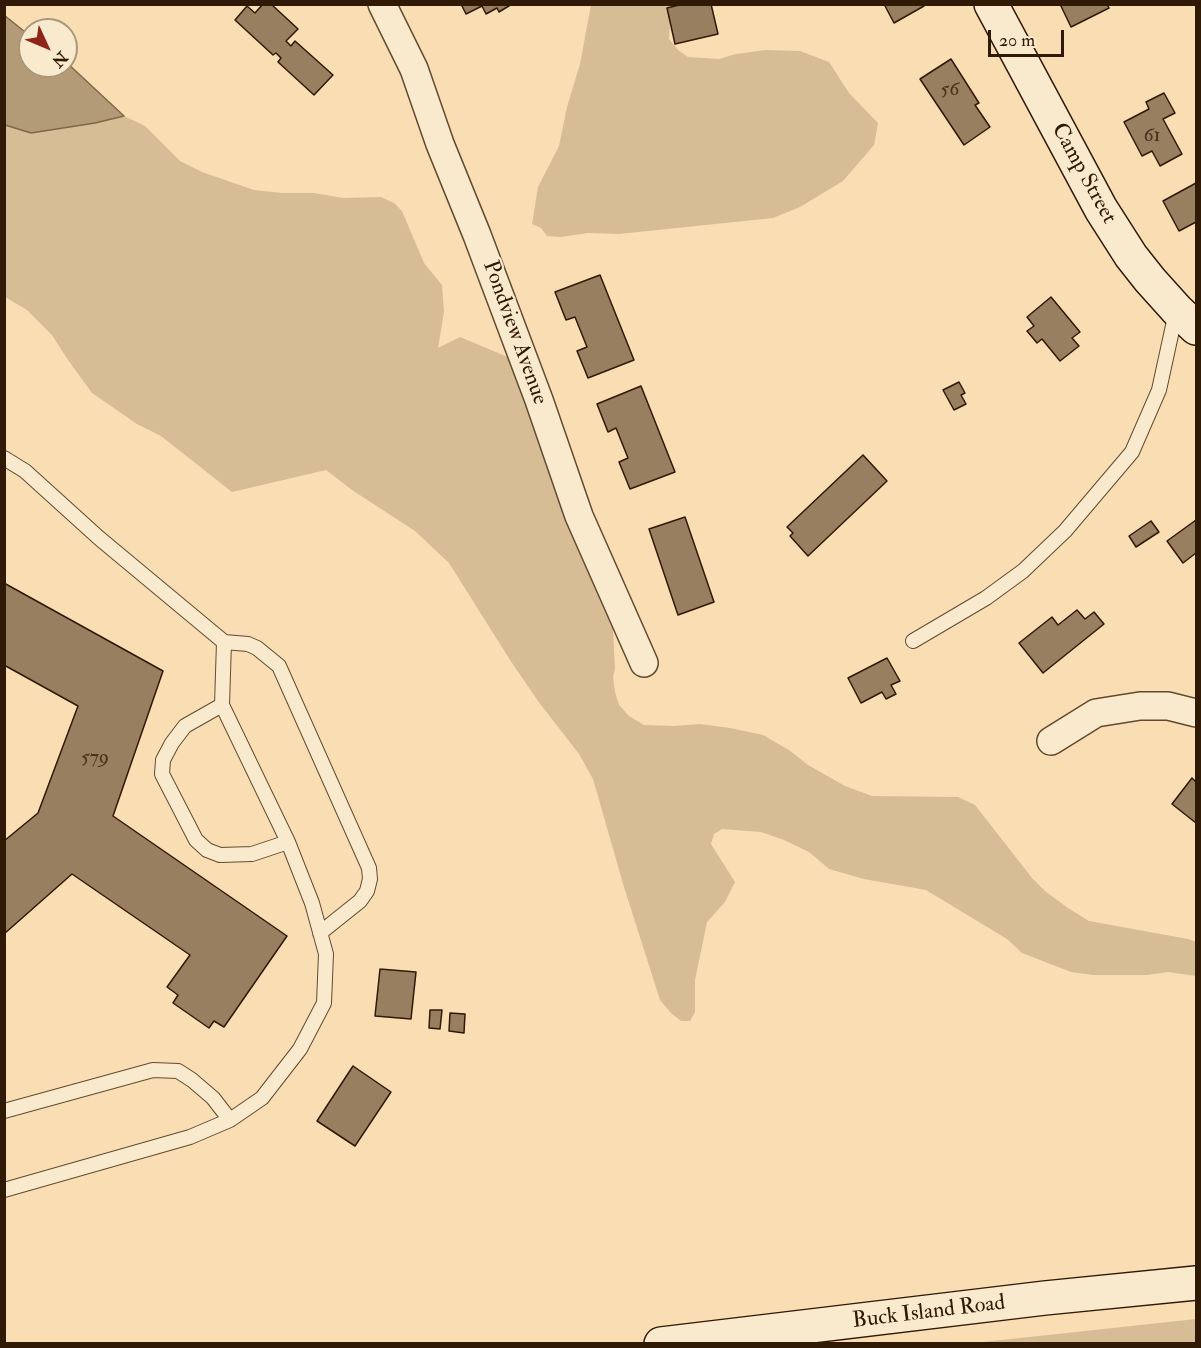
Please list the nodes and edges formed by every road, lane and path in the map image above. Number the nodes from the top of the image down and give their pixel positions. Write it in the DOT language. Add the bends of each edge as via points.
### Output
graph roads {
  1 [pos="382,4"];
  2 [pos="991,4"];
  3 [pos="1187,319"];
  4 [pos="4,458"];
  5 [pos="913,641"];
  6 [pos="224,642"];
  7 [pos="644,663"];
  8 [pos="222,705"];
  9 [pos="1197,713"];
  10 [pos="1051,741"];
  11 [pos="288,842"];
  12 [pos="320,933"];
  13 [pos="4,1111"];
  14 [pos="230,1120"];
  15 [pos="4,1190"];
  16 [pos="1197,1283"];
  17 [pos="661,1344"];
  1 -- 7 [label="street, Pondview Avenue" via="414,69 579,516"];
  2 -- 3 [label="main road, Camp Street" via="1101,209 1131,256"];
  3 -- 5 [label="lane" via="1132,452 1065,531 1023,571 986,598"];
  4 -- 6 [label="lane" via="25,471"];
  6 -- 8 [label="lane"];
  6 -- 12 [label="lane" via="248,644 279,666 369,868 367,891 360,901"];
  8 -- 11 [label="lane"];
  8 -- 11 [label="lane" via="185,726 163,760 162,774 196,840 207,850 220,855 252,855"];
  9 -- 10 [label="street" via="1168,706 1140,706 1096,713"];
  11 -- 12 [label="lane"];
  12 -- 14 [label="lane" via="326,954 324,1004 300,1049 262,1098"];
  13 -- 14 [label="lane" via="153,1070 178,1071 192,1080"];
  14 -- 15 [label="lane" via="190,1137"];
  16 -- 17 [label="main road, Buck Island Road"];
}
